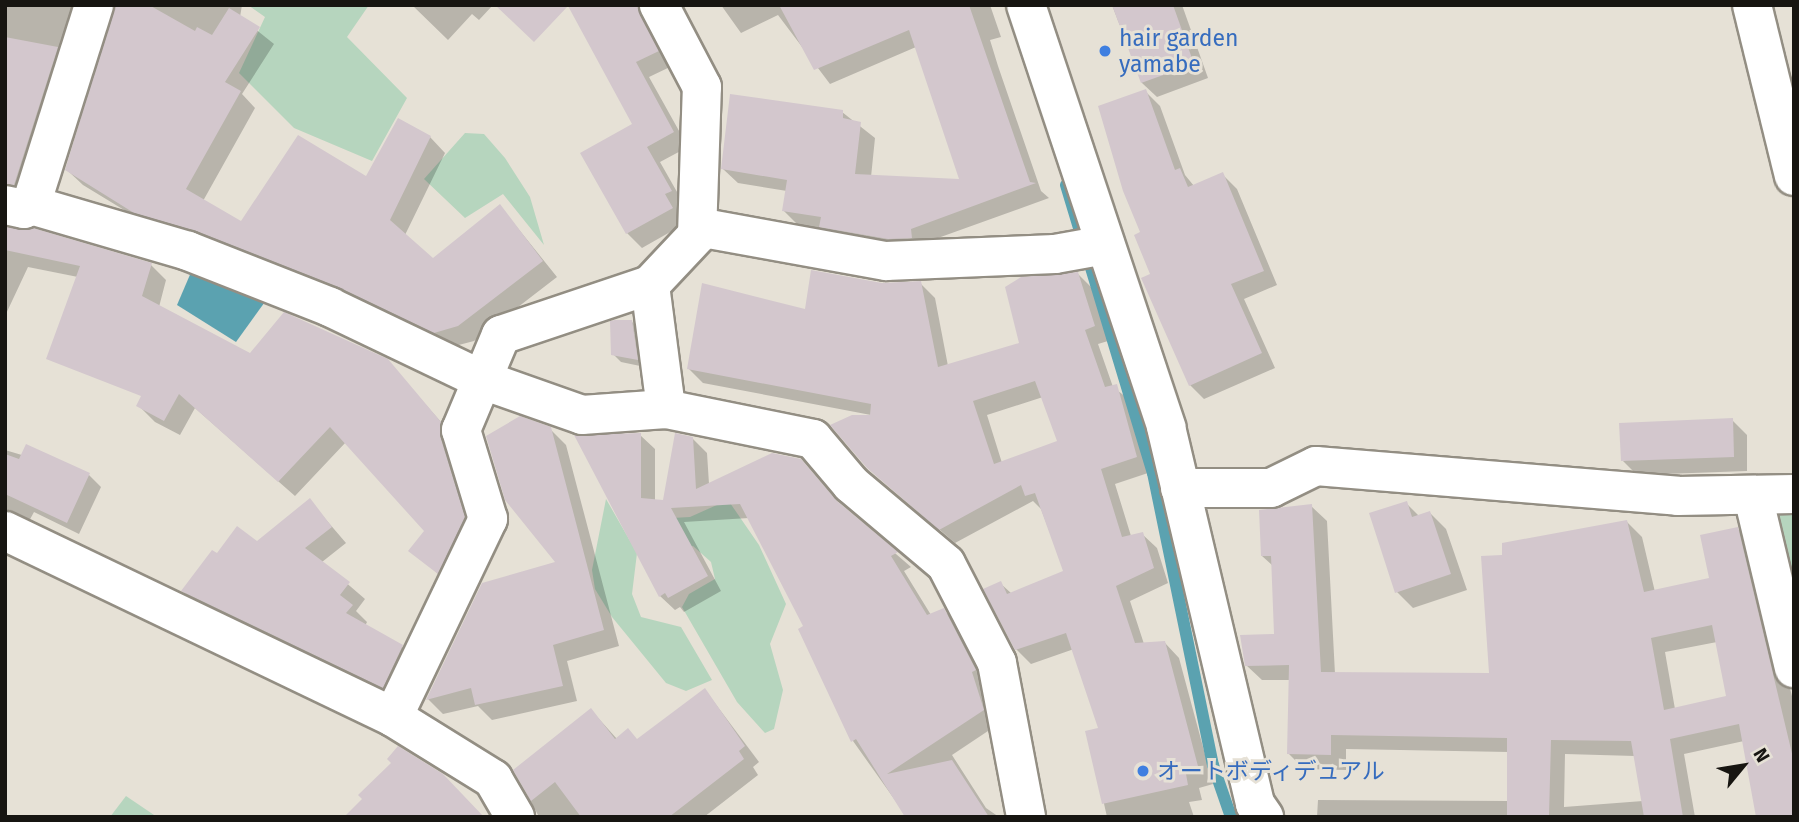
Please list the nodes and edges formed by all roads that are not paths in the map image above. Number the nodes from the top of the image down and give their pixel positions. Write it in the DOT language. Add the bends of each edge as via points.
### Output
graph roads {
  1 [pos="94,5"];
  2 [pos="659,5"];
  3 [pos="1026,5"];
  4 [pos="1752,5"];
  5 [pos="1794,176"];
  6 [pos="18,205"];
  7 [pos="698,227"];
  8 [pos="1092,249"];
  9 [pos="650,285"];
  10 [pos="480,379"];
  11 [pos="666,410"];
  12 [pos="1180,488"];
  13 [pos="1794,494"];
  14 [pos="1753,496"];
  15 [pos="5,531"];
  16 [pos="1794,668"];
  17 [pos="393,717"];
  18 [pos="515,817"];
  19 [pos="1026,817"];
  20 [pos="1264,817"];
  1 -- 6 [label="street"];
  2 -- 7 [label="street" via="702,87"];
  3 -- 8 [label="street"];
  4 -- 5 [label="street"];
  6 -- 10 [label="street" via="188,251 330,307"];
  7 -- 8 [label="street" via="886,261"];
  7 -- 9 [label="street" via="697,235"];
  8 -- 12 [label="street" via="1166,427"];
  9 -- 10 [label="street" via="501,335"];
  9 -- 11 [label="street"];
  10 -- 11 [label="street" via="582,415"];
  10 -- 17 [label="street" via="461,430 488,519"];
  11 -- 19 [label="street" via="813,439 851,484 946,564 997,663"];
  12 -- 14 [label="street" via="1271,488 1316,466 1678,496"];
  12 -- 20 [label="street" via="1255,804"];
  13 -- 14 [label="street"];
  14 -- 16 [label="street"];
  15 -- 17 [label="street"];
  17 -- 18 [label="street" via="493,779"];
}
